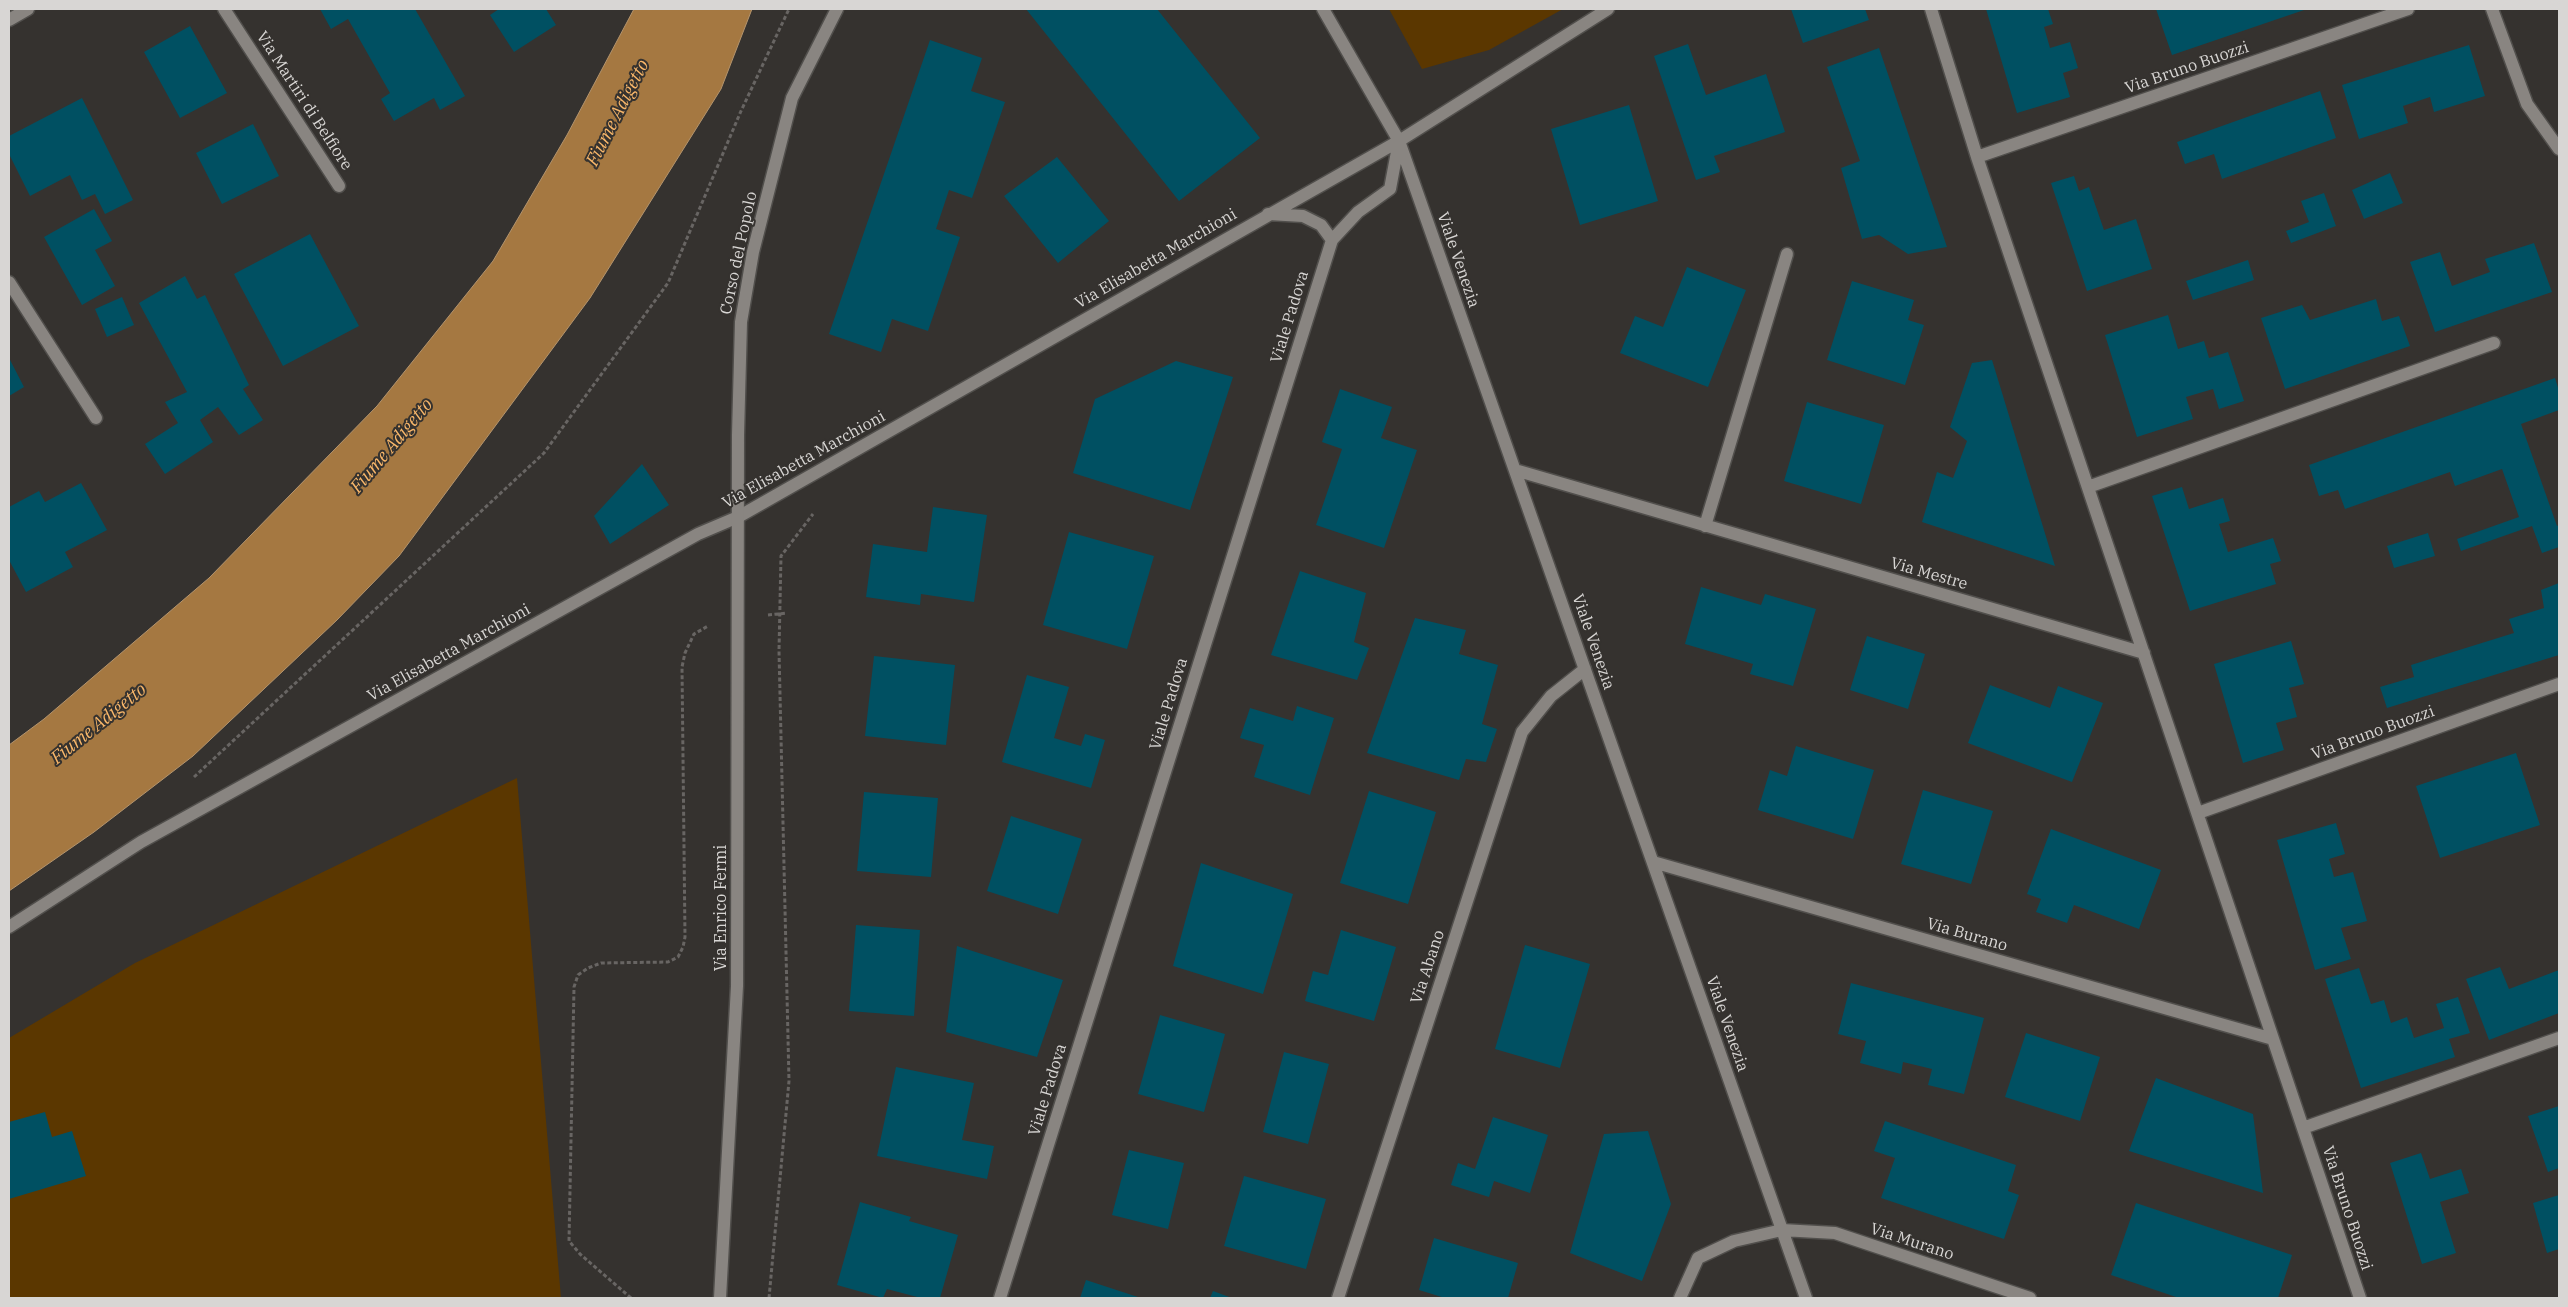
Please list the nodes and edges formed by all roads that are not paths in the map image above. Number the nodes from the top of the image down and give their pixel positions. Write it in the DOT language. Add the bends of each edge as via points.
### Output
graph roads {
  1 [pos="28,9"];
  2 [pos="224,9"];
  3 [pos="837,9"];
  4 [pos="1323,9"];
  5 [pos="1608,9"];
  6 [pos="1931,9"];
  7 [pos="2408,9"];
  8 [pos="2492,9"];
  9 [pos="9,20"];
  10 [pos="1399,141"];
  11 [pos="2559,149"];
  12 [pos="1977,157"];
  13 [pos="339,186"];
  14 [pos="1268,214"];
  15 [pos="1332,240"];
  16 [pos="1788,254"];
  17 [pos="9,282"];
  18 [pos="2494,343"];
  19 [pos="96,418"];
  20 [pos="1515,470"];
  21 [pos="2088,488"];
  22 [pos="738,517"];
  23 [pos="1705,526"];
  24 [pos="2144,653"];
  25 [pos="1585,669"];
  26 [pos="2559,684"];
  27 [pos="2198,814"];
  28 [pos="1653,862"];
  29 [pos="9,926"];
  30 [pos="2559,1038"];
  31 [pos="2273,1039"];
  32 [pos="2303,1128"];
  33 [pos="1782,1230"];
  34 [pos="720,1298"];
  35 [pos="1000,1298"];
  36 [pos="1338,1298"];
  37 [pos="1680,1298"];
  38 [pos="1806,1298"];
  39 [pos="2030,1298"];
  40 [pos="2360,1298"];
  1 -- 9 [label="street"];
  2 -- 13 [label="street, Via Martiri di Belfiore"];
  3 -- 22 [label="street, Corso del Popolo" via="792,98 753,252 741,322"];
  4 -- 10 [label="street, Viale Venezia"];
  5 -- 10 [label="street, Via Elisabetta Marchioni"];
  6 -- 12 [label="street, Via Bruno Buozzi"];
  7 -- 12 [label="street, Via Bruno Buozzi"];
  8 -- 11 [label="street" via="2526,104"];
  10 -- 14 [label="street, Via Elisabetta Marchioni"];
  10 -- 15 [label="street, Viale Padova" via="1390,190 1358,212"];
  10 -- 20 [label="street, Viale Venezia"];
  12 -- 21 [label="street, Via Bruno Buozzi"];
  14 -- 15 [label="street" via="1303,216 1321,225"];
  14 -- 22 [label="street, Via Elisabetta Marchioni"];
  15 -- 35 [label="street, Viale Padova"];
  16 -- 23 [label="street"];
  17 -- 19 [label="street"];
  18 -- 21 [label="street"];
  20 -- 23 [label="street, Via Mestre"];
  20 -- 25 [label="street, Viale Venezia"];
  21 -- 24 [label="street, Via Bruno Buozzi"];
  22 -- 29 [label="street, Via Elisabetta Marchioni" via="698,534 141,842"];
  22 -- 34 [label="street, Via Enrico Fermi" via="737,986"];
  23 -- 24 [label="street, Via Mestre"];
  24 -- 27 [label="street, Via Bruno Buozzi"];
  25 -- 28 [label="street, Viale Venezia"];
  25 -- 36 [label="street, Via Abano" via="1551,696 1522,732"];
  26 -- 27 [label="street, Via Bruno Buozzi"];
  27 -- 31 [label="street, Via Bruno Buozzi"];
  28 -- 31 [label="street, Via Burano"];
  28 -- 33 [label="street, Viale Venezia"];
  30 -- 32 [label="street"];
  31 -- 32 [label="street, Via Bruno Buozzi"];
  32 -- 40 [label="street, Via Bruno Buozzi"];
  33 -- 37 [label="street, Via Murano" via="1734,1240 1698,1258"];
  33 -- 38 [label="street, Viale Venezia"];
  33 -- 39 [label="street, Via Murano" via="1835,1233"];
}
